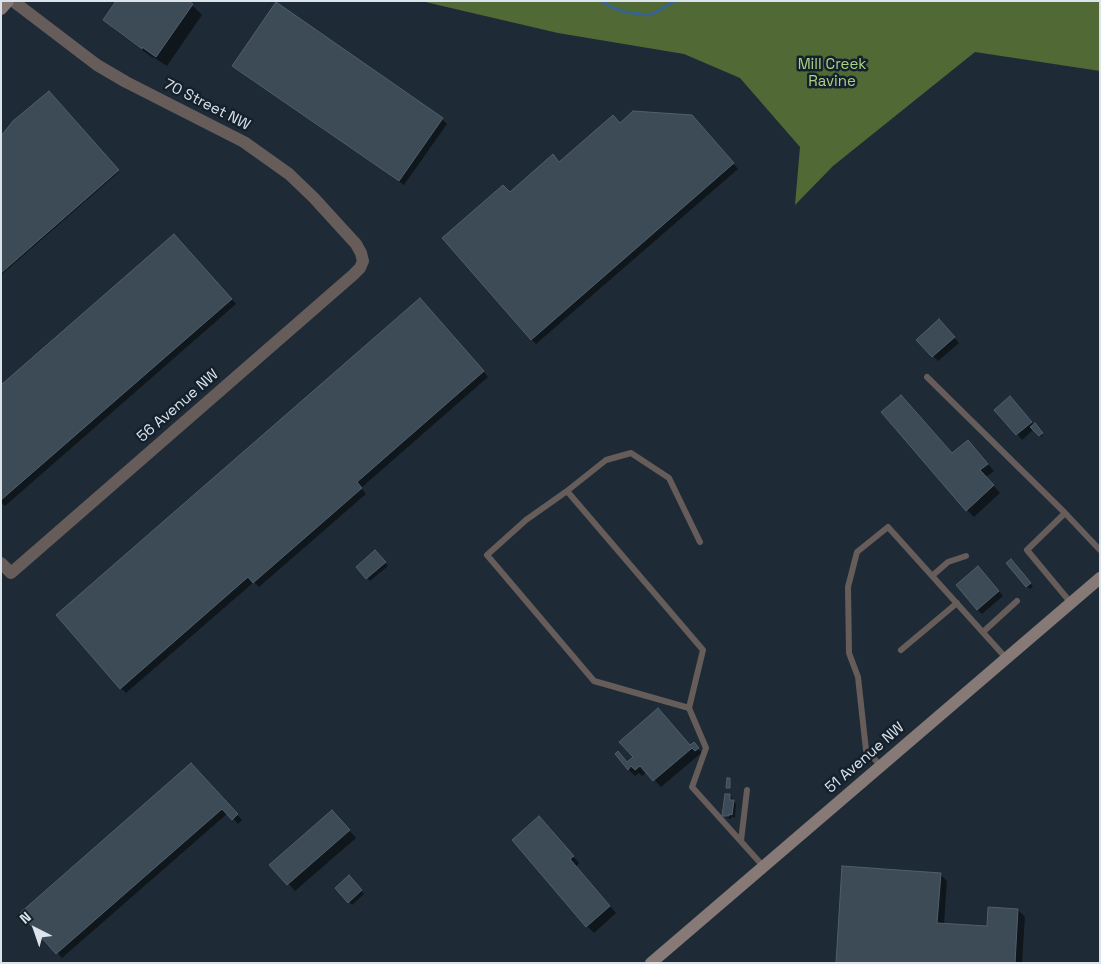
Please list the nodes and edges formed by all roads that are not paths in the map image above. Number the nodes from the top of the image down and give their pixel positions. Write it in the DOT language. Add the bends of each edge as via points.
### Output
graph roads {
  1 [pos="8,1"];
  2 [pos="13,1"];
  3 [pos="1,9"];
  4 [pos="363,262"];
  5 [pos="927,377"];
  6 [pos="567,491"];
  7 [pos="1065,513"];
  8 [pos="700,542"];
  9 [pos="1100,550"];
  10 [pos="966,556"];
  11 [pos="1,562"];
  12 [pos="932,576"];
  13 [pos="1100,578"];
  14 [pos="1016,601"];
  15 [pos="1071,602"];
  16 [pos="957,603"];
  17 [pos="983,632"];
  18 [pos="901,650"];
  19 [pos="1006,658"];
  20 [pos="689,708"];
  21 [pos="880,766"];
  22 [pos="747,790"];
  23 [pos="741,841"];
  24 [pos="763,866"];
  25 [pos="651,963"];
  1 -- 3 [label="street"];
  2 -- 4 [label="street, 70 Street NW" via="97,65 244,142 289,174 356,244"];
  4 -- 11 [label="street, 56 Avenue NW" via="353,275 11,573"];
  5 -- 7 [label="lane"];
  6 -- 8 [label="lane" via="606,460 631,453 669,478"];
  6 -- 20 [label="lane" via="703,650"];
  6 -- 20 [label="lane" via="526,520 487,555 594,681"];
  7 -- 9 [label="lane"];
  7 -- 15 [label="lane" via="1027,550"];
  10 -- 12 [label="lane" via="948,562"];
  12 -- 16 [label="lane"];
  12 -- 21 [label="lane" via="888,527 856,552 848,587 849,653 858,678 866,750"];
  13 -- 15 [label="street, 51 Avenue NW"];
  14 -- 17 [label="lane"];
  15 -- 19 [label="street, 51 Avenue NW"];
  16 -- 17 [label="lane"];
  16 -- 18 [label="lane"];
  17 -- 19 [label="lane"];
  19 -- 21 [label="street, 51 Avenue NW"];
  20 -- 23 [label="lane" via="706,748 692,786"];
  21 -- 24 [label="street, 51 Avenue NW"];
  22 -- 23 [label="lane"];
  23 -- 24 [label="lane"];
  24 -- 25 [label="street, 51 Avenue NW"];
}
